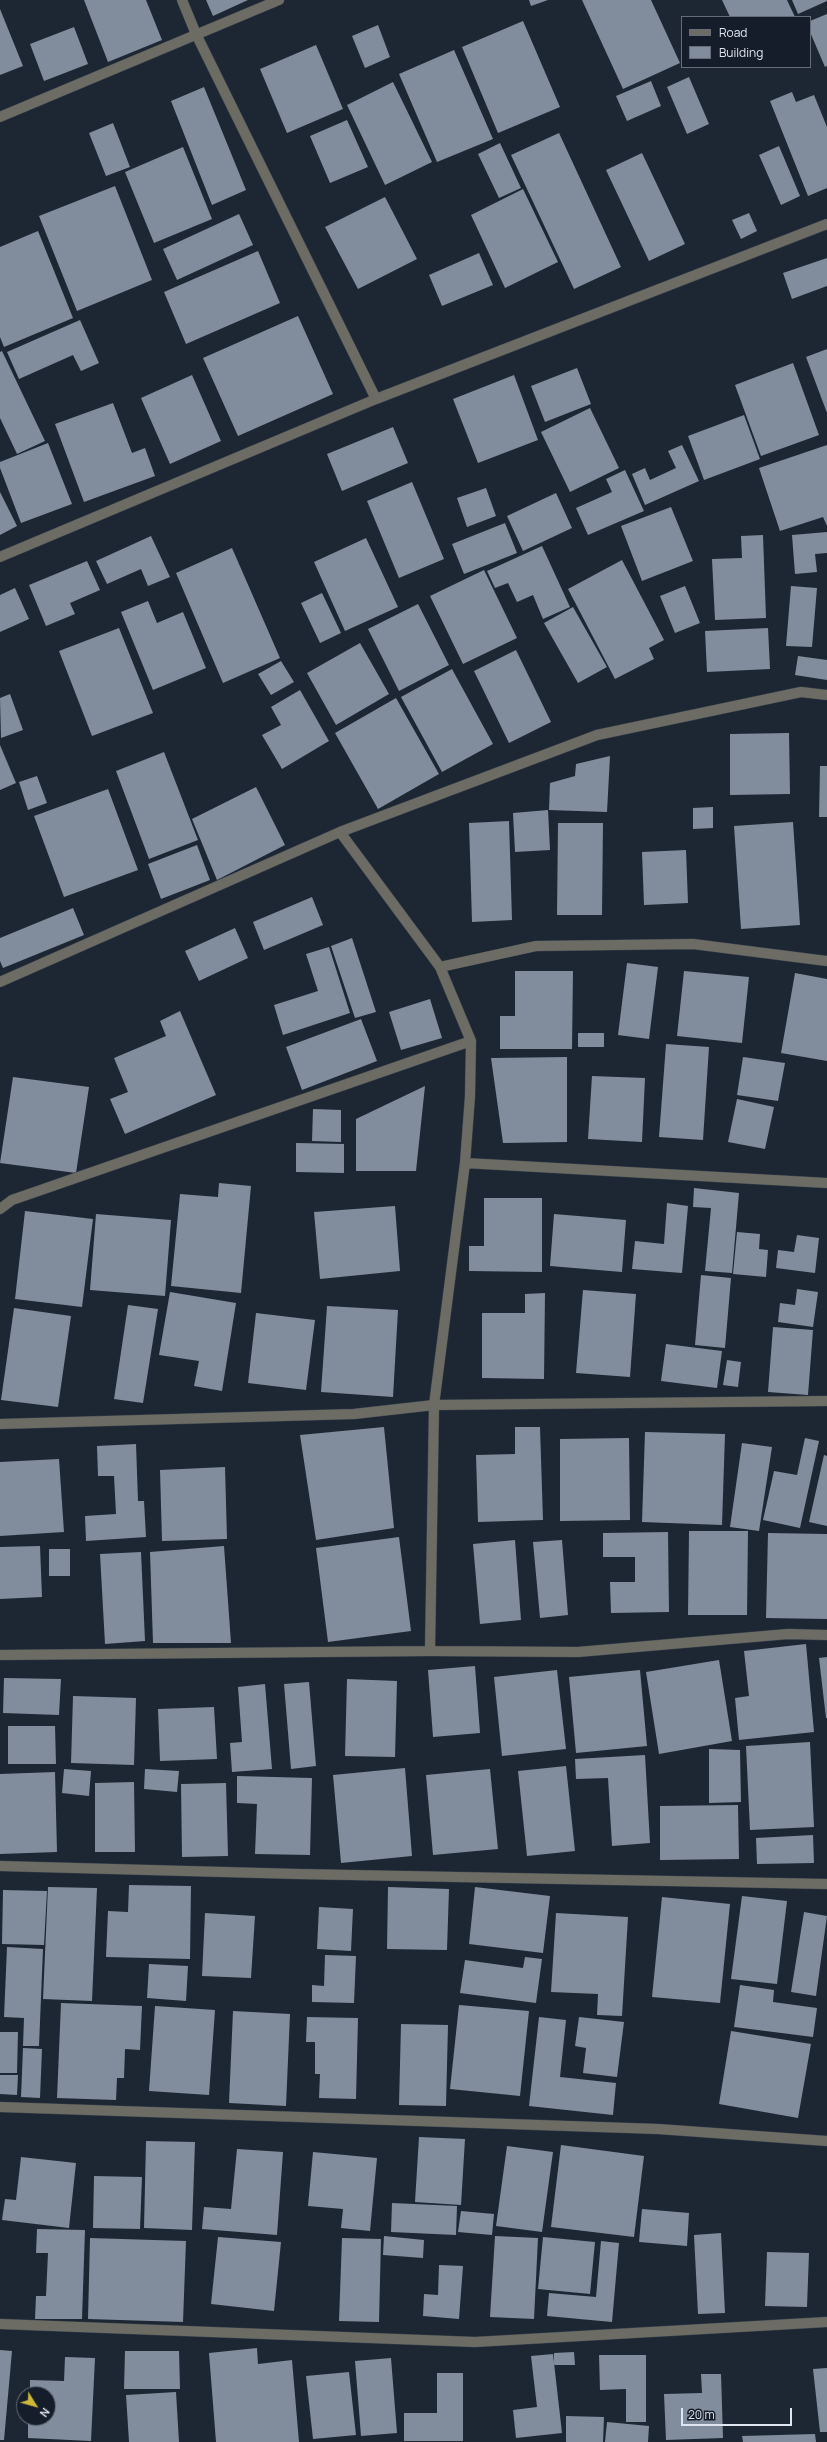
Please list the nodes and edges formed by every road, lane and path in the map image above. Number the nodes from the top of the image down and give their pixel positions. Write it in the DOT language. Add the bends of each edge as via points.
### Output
graph roads {
  1 [pos="182,0"];
  2 [pos="279,0"];
  3 [pos="196,34"];
  4 [pos="0,117"];
  5 [pos="827,224"];
  6 [pos="376,399"];
  7 [pos="0,557"];
  8 [pos="827,695"];
  9 [pos="340,832"];
  10 [pos="827,961"];
  11 [pos="440,967"];
  12 [pos="0,982"];
  13 [pos="471,1041"];
  14 [pos="465,1163"];
  15 [pos="827,1183"];
  16 [pos="0,1209"];
  17 [pos="827,1401"];
  18 [pos="434,1405"];
  19 [pos="0,1424"];
  20 [pos="827,1635"];
  21 [pos="430,1651"];
  22 [pos="0,1654"];
  23 [pos="0,1866"];
  24 [pos="827,1884"];
  25 [pos="0,2107"];
  26 [pos="827,2141"];
  27 [pos="827,2322"];
  28 [pos="0,2324"];
  1 -- 3 [label="street"];
  2 -- 3 [label="street"];
  3 -- 4 [label="street"];
  3 -- 6 [label="street"];
  5 -- 6 [label="street"];
  6 -- 7 [label="street"];
  8 -- 9 [label="street" via="801,692 597,736"];
  9 -- 11 [label="street"];
  9 -- 12 [label="street"];
  10 -- 11 [label="street" via="693,944 536,946"];
  11 -- 13 [label="street"];
  13 -- 14 [label="street"];
  13 -- 16 [label="street" via="12,1200"];
  14 -- 15 [label="street"];
  14 -- 18 [label="street"];
  17 -- 18 [label="street"];
  18 -- 19 [label="street" via="354,1414"];
  18 -- 21 [label="street"];
  20 -- 21 [label="street" via="788,1634 578,1652"];
  21 -- 22 [label="street"];
  23 -- 24 [label="street"];
  25 -- 26 [label="street" via="658,2129"];
  27 -- 28 [label="street" via="475,2342"];
}
